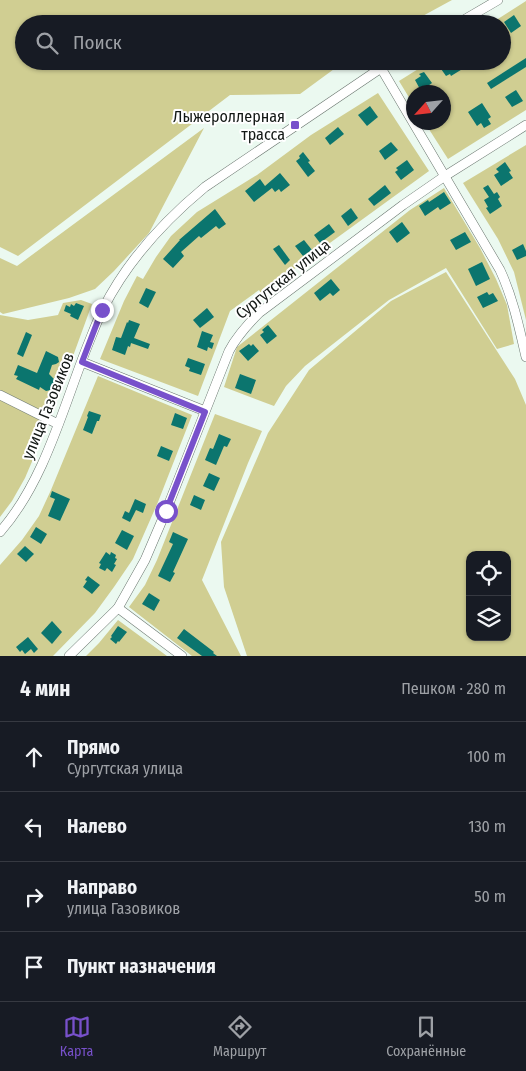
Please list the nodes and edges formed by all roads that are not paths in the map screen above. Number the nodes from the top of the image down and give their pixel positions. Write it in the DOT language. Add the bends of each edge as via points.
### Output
graph roads {
  1 [pos="498,0"];
  2 [pos="472,15"];
  3 [pos="378,70"];
  4 [pos="382,70"];
  5 [pos="526,125"];
  6 [pos="444,176"];
  7 [pos="526,357"];
  8 [pos="82,362"];
  9 [pos="0,395"];
  10 [pos="205,412"];
  11 [pos="58,424"];
  12 [pos="0,532"];
  13 [pos="118,608"];
  14 [pos="69,656"];
  15 [pos="182,656"];
  1 -- 2 [label="street"];
  3 -- 8 [label="street, улица Газовиков" via="219,177 165,223 141,250 111,294"];
  4 -- 6 [label="street"];
  5 -- 6 [label="street, Сургутская улица"];
  6 -- 7 [label="street" via="507,285"];
  6 -- 10 [label="street, Сургутская улица" via="247,324 229,351"];
  8 -- 10 [label="street"];
  8 -- 11 [label="street, улица Газовиков"];
  9 -- 11 [label="street"];
  10 -- 13 [label="street, Сургутская улица" via="149,552"];
  11 -- 12 [label="street, улица Газовиков" via="35,480"];
  13 -- 14 [label="street, Сургутская улица"];
  13 -- 15 [label="street"];
}
